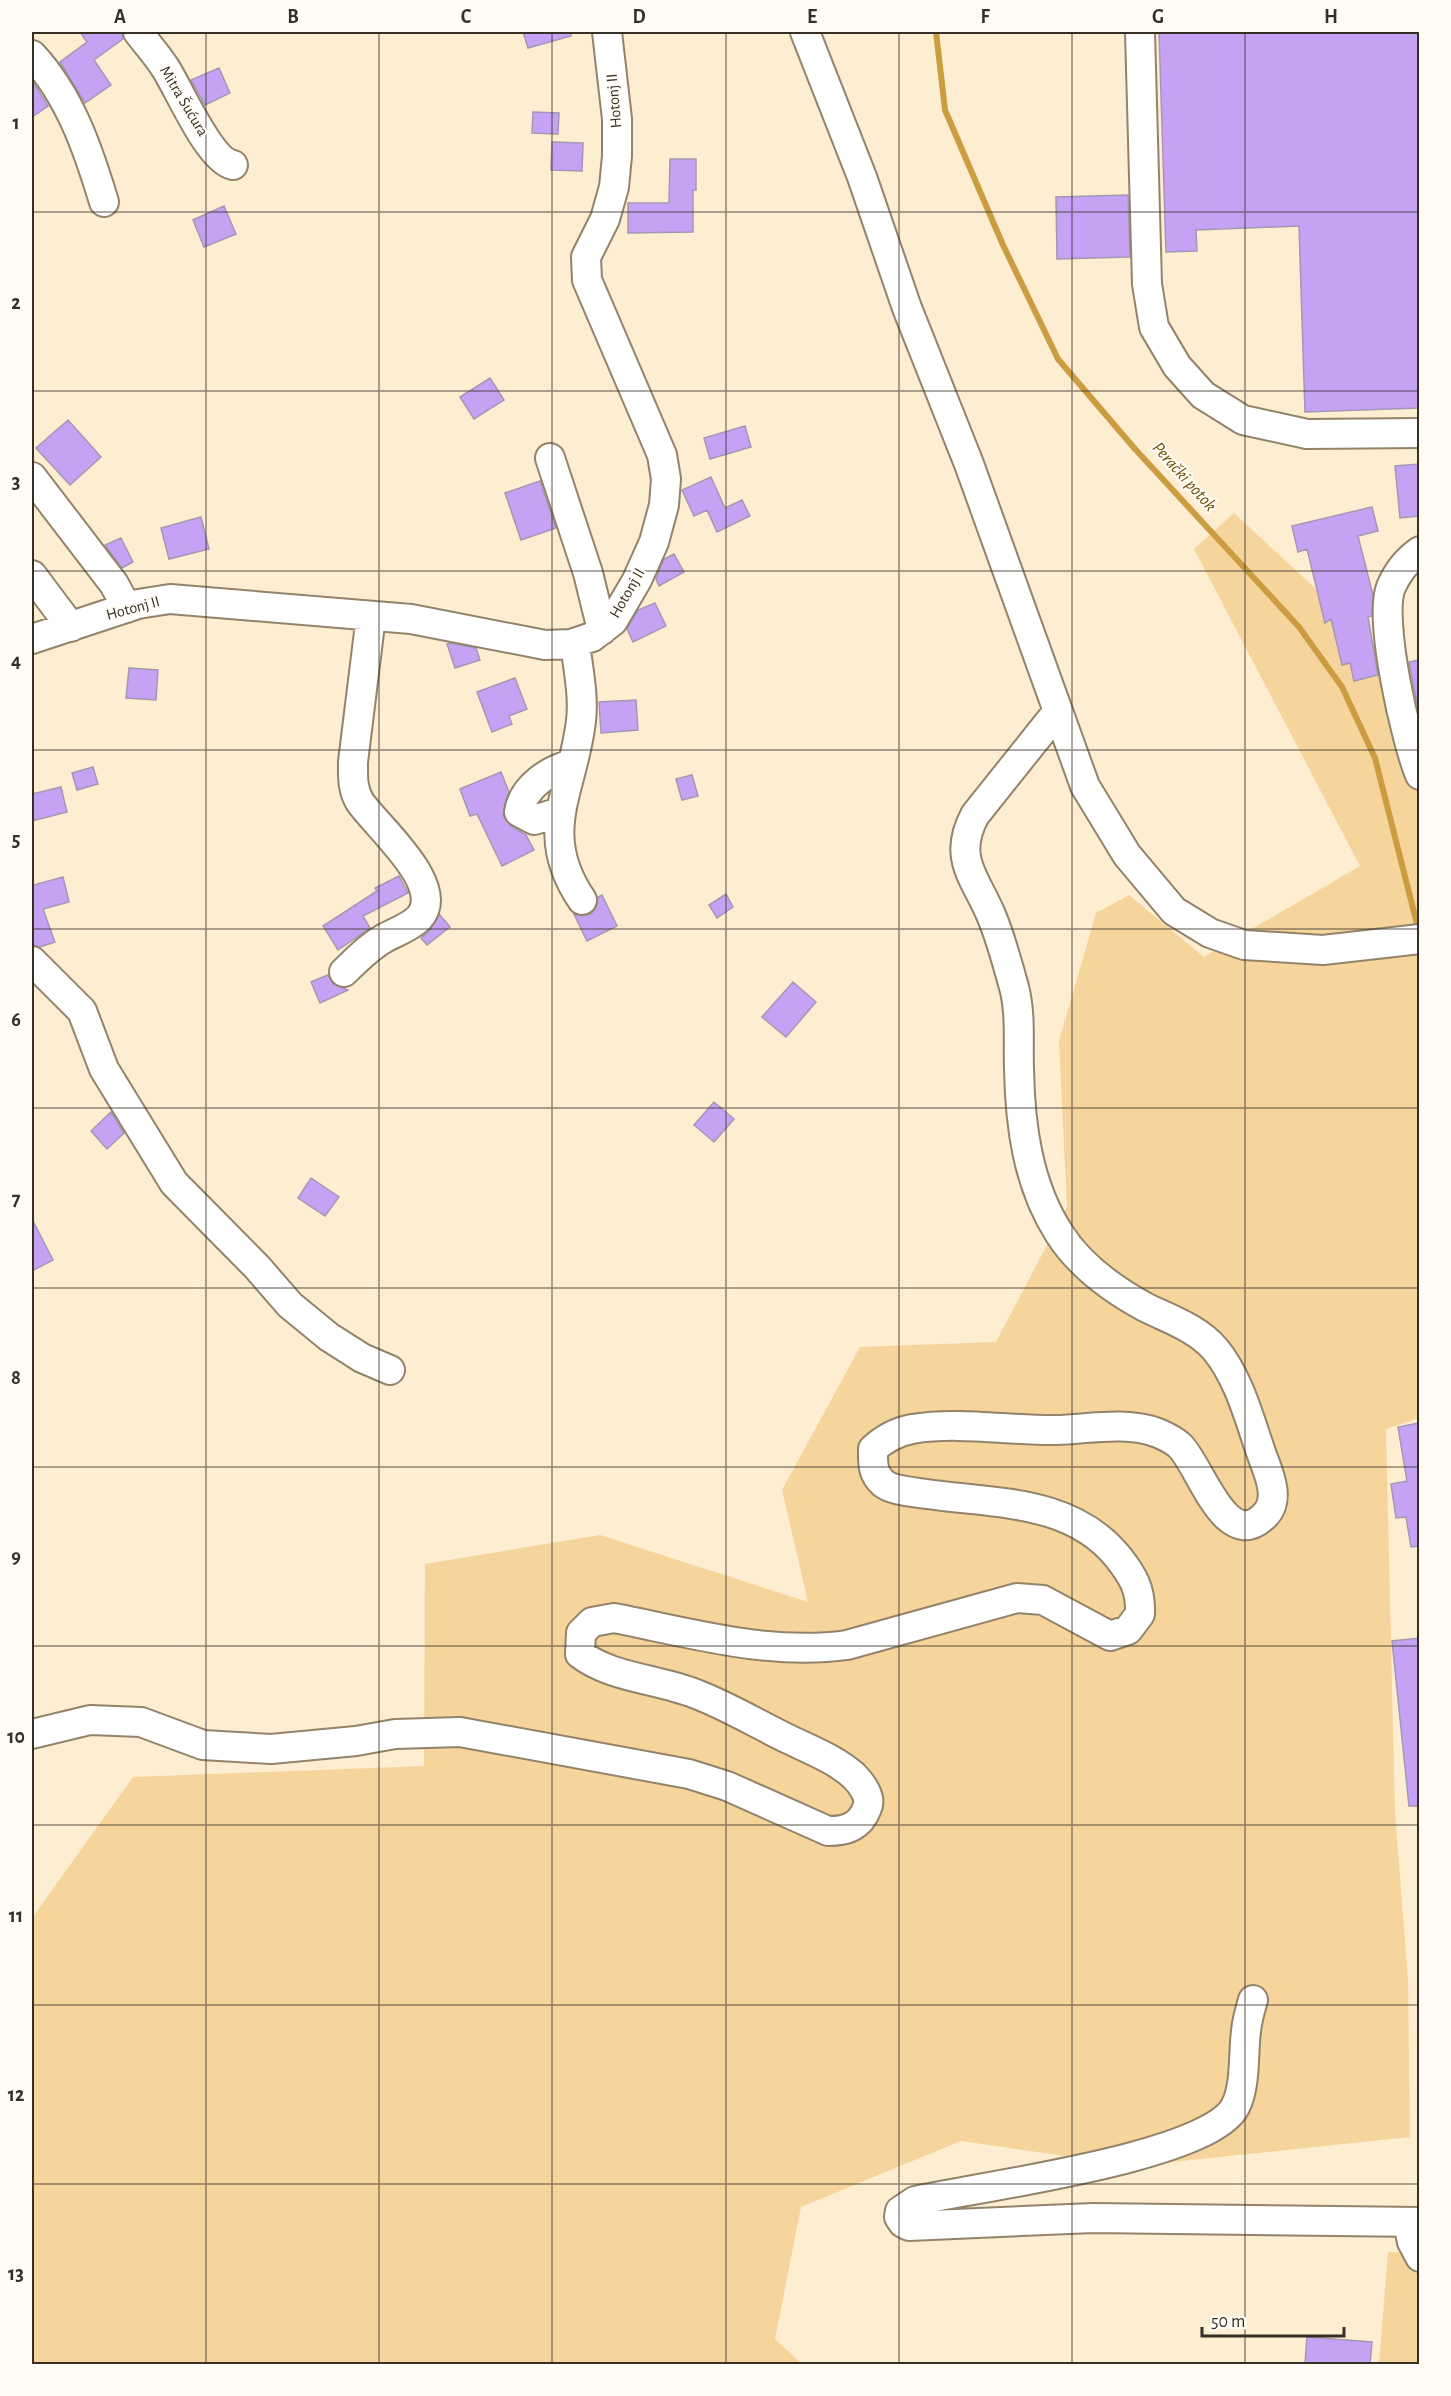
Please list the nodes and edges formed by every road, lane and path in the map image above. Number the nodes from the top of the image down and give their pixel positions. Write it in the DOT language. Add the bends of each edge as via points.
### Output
graph roads {
  1 [pos="138,32"];
  2 [pos="607,32"];
  3 [pos="805,32"];
  4 [pos="1140,32"];
  5 [pos="32,55"];
  6 [pos="233,165"];
  7 [pos="104,202"];
  8 [pos="1419,434"];
  9 [pos="550,459"];
  10 [pos="32,477"];
  11 [pos="1419,551"];
  12 [pos="32,575"];
  13 [pos="128,608"];
  14 [pos="371,616"];
  15 [pos="71,627"];
  16 [pos="602,630"];
  17 [pos="32,639"];
  18 [pos="575,643"];
  19 [pos="1058,711"];
  20 [pos="572,764"];
  21 [pos="1419,774"];
  22 [pos="560,812"];
  23 [pos="582,900"];
  24 [pos="1419,939"];
  25 [pos="32,961"];
  26 [pos="344,972"];
  27 [pos="390,1370"];
  28 [pos="32,1734"];
  29 [pos="1253,2000"];
  30 [pos="1414,2222"];
  31 [pos="1419,2257"];
  1 -- 6 [label="street, Mitra Šućura" via="166,68 210,145 225,163"];
  2 -- 16 [label="street, Hotonj II" via="617,156 605,219 586,257 587,280 662,455 666,479 654,542 623,607"];
  3 -- 19 [label="street"];
  4 -- 8 [label="street" via="1147,284 1154,327 1177,366 1203,395 1243,420 1307,434"];
  5 -- 7 [label="street" via="67,104 82,134"];
  9 -- 16 [label="street" via="588,573"];
  10 -- 13 [label="street"];
  11 -- 21 [label="street" via="1405,564 1390,589 1388,626 1390,657"];
  12 -- 15 [label="street"];
  13 -- 14 [label="street, Hotonj II" via="180,599"];
  13 -- 15 [label="street, Hotonj II"];
  14 -- 18 [label="street, Hotonj II" via="411,619 545,645"];
  14 -- 26 [label="street" via="353,785 360,801 414,869 424,887 426,903 420,916 363,953"];
  15 -- 17 [label="street, Hotonj II"];
  16 -- 18 [label="street, Hotonj II"];
  18 -- 20 [label="street" via="582,718"];
  19 -- 24 [label="street" via="1086,786 1127,855 1174,911 1210,933 1244,945 1323,950"];
  19 -- 28 [label="street" via="965,833 965,853 973,880 999,934 1016,996 1021,1103 1034,1180 1061,1237 1080,1259 1126,1296 1197,1333 1226,1364 1272,1481 1273,1500 1266,1515 1253,1524 1239,1524 1224,1516 1179,1445 1157,1433 1099,1426 1058,1430 911,1429 886,1437 873,1449 872,1468 884,1484 914,1492 1048,1510 1093,1532 1112,1549 1138,1585 1140,1614 1128,1630 1110,1636 1044,1600 1017,1598 820,1649 760,1646 614,1618 592,1622 581,1633 580,1654 596,1666 699,1695 828,1759 855,1777 866,1791 869,1804 863,1819 846,1831 828,1831 727,1786 689,1774 460,1732 395,1734 357,1742 271,1749 202,1744 141,1722 90,1720"];
  20 -- 22 [label="street"];
  20 -- 22 [label="street" via="558,768 528,791 519,812 534,820"];
  22 -- 23 [label="street" via="558,838 562,861"];
  25 -- 27 [label="street" via="82,1011 104,1069 174,1183 290,1305 329,1337"];
  29 -- 30 [label="street" via="1246,2027 1240,2094 1224,2120 1200,2134 1113,2160 915,2201 900,2211 899,2217 909,2226 1093,2218"];
  30 -- 31 [label="street" via="1412,2242"];
}
